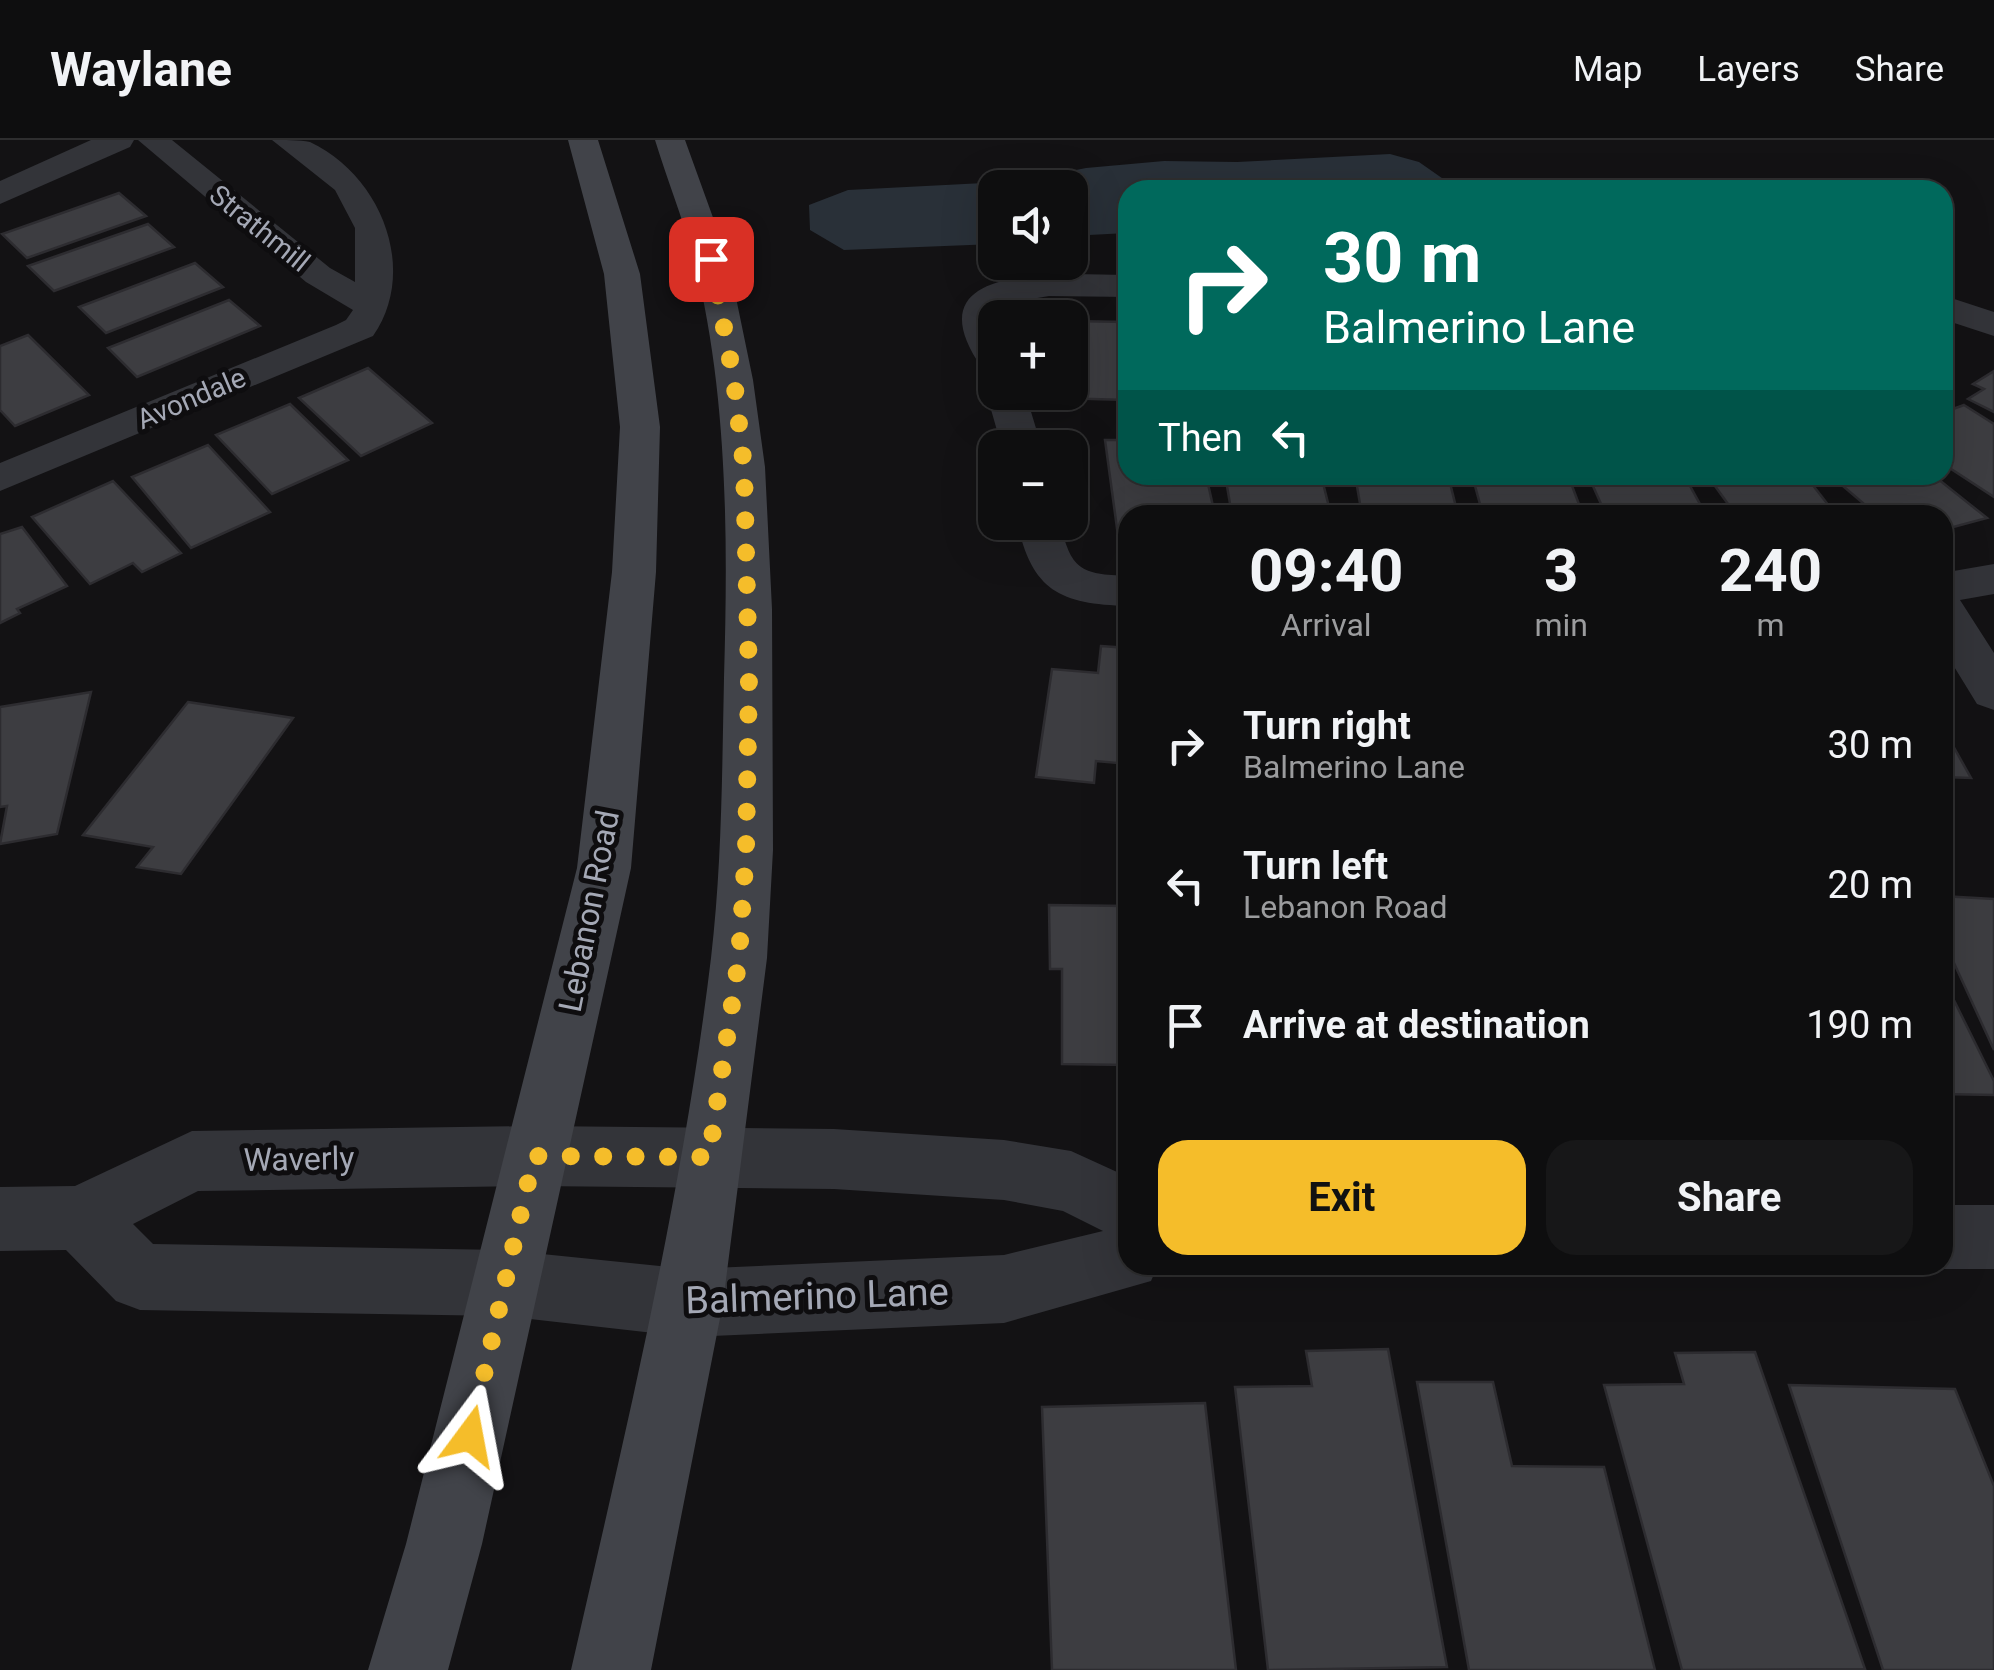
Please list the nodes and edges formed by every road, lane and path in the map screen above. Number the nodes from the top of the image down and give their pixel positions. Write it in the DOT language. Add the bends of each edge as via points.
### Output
graph roads {
  1 [pos="119,140"];
  2 [pos="153,140"];
  3 [pos="583,140"];
  4 [pos="670,140"];
  5 [pos="291,143"];
  6 [pos="0,194"];
  7 [pos="1118,286"];
  8 [pos="987,300"];
  9 [pos="373,307"];
  10 [pos="1953,310"];
  11 [pos="1994,325"];
  12 [pos="0,478"];
  13 [pos="1042,540"];
  14 [pos="1994,579"];
  15 [pos="1953,586"];
  16 [pos="1118,590"];
  17 [pos="1953,626"];
  18 [pos="1994,692"];
  19 [pos="534,1156"];
  20 [pos="709,1157"];
  21 [pos="1118,1205"];
  22 [pos="79,1218"];
  23 [pos="0,1219"];
  24 [pos="1953,1237"];
  25 [pos="1994,1237"];
  26 [pos="1118,1261"];
  27 [pos="503,1282"];
  28 [pos="689,1303"];
  29 [pos="408,1670"];
  30 [pos="611,1670"];
  1 -- 6 [label="street"];
  2 -- 9 [label="street, Strathmill" via="318,275"];
  3 -- 19 [label="main road, Lebanon Road" via="622,274 638,408 634,572 604,868"];
  4 -- 20 [label="main road" via="711,259 734,380 748,575 739,958"];
  5 -- 9 [label="street" via="348,184 372,228"];
  7 -- 8 [label="street" via="1025,286"];
  9 -- 12 [label="street, Avondale" via="360,328"];
  10 -- 11 [label="street"];
  13 -- 16 [label="street" via="1045,558 1062,577"];
  14 -- 15 [label="street"];
  17 -- 18 [label="street"];
  19 -- 20 [label="street"];
  19 -- 22 [label="street, Waverly" via="192,1161"];
  19 -- 27 [label="main road, Lebanon Road"];
  20 -- 21 [label="street" via="1004,1170 1071,1182"];
  20 -- 28 [label="main road"];
  22 -- 23 [label="street, Waverly"];
  22 -- 27 [label="street" via="140,1278"];
  24 -- 25 [label="street"];
  26 -- 28 [label="street, Balmerino Lane" via="1004,1290"];
  27 -- 28 [label="street, Balmerino Lane"];
  27 -- 29 [label="main road, Lebanon Road" via="449,1524"];
  28 -- 30 [label="main road"];
}
